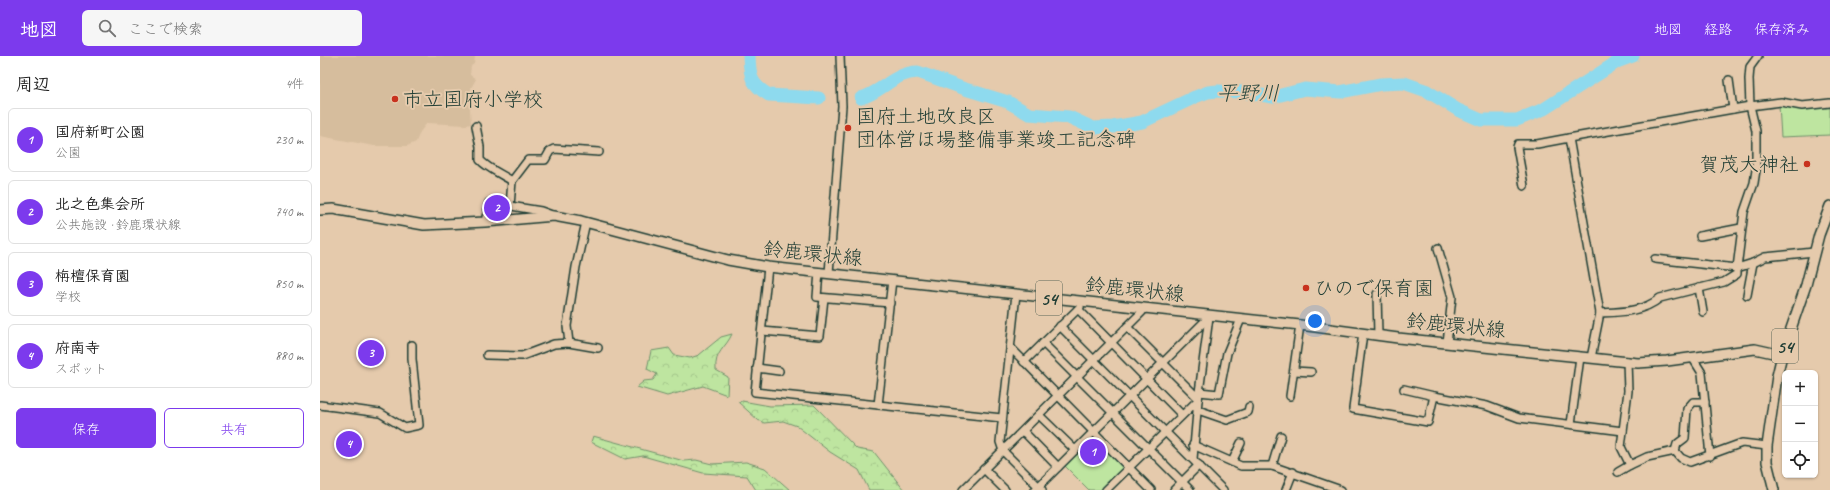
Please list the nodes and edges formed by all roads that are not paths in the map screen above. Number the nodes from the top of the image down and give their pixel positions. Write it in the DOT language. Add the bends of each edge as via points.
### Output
graph roads {
  1 [pos="840,56"];
  2 [pos="1758,56"];
  3 [pos="1729,80"];
  4 [pos="1830,103"];
  5 [pos="1750,106"];
  6 [pos="1733,109"];
  7 [pos="476,126"];
  8 [pos="1569,138"];
  9 [pos="599,152"];
  10 [pos="512,181"];
  11 [pos="1524,186"];
  12 [pos="510,206"];
  13 [pos="1830,206"];
  14 [pos="320,210"];
  15 [pos="554,216"];
  16 [pos="485,222"];
  17 [pos="586,222"];
  18 [pos="1741,228"];
  19 [pos="1700,236"];
  20 [pos="1438,248"];
  21 [pos="1814,252"];
  22 [pos="1655,259"];
  23 [pos="1753,263"];
  24 [pos="768,266"];
  25 [pos="1737,268"];
  26 [pos="820,272"];
  27 [pos="829,273"];
  28 [pos="892,280"];
  29 [pos="1699,288"];
  30 [pos="1016,294"];
  31 [pos="1377,294"];
  32 [pos="1747,295"];
  33 [pos="824,298"];
  34 [pos="890,303"];
  35 [pos="1080,305"];
  36 [pos="1145,308"];
  37 [pos="1703,312"];
  38 [pos="1600,313"];
  39 [pos="1209,317"];
  40 [pos="1241,319"];
  41 [pos="1300,325"];
  42 [pos="1060,326"];
  43 [pos="1127,327"];
  44 [pos="762,331"];
  45 [pos="1362,333"];
  46 [pos="1378,335"];
  47 [pos="569,343"];
  48 [pos="1043,343"];
  49 [pos="1447,343"];
  50 [pos="1111,344"];
  51 [pos="412,345"];
  52 [pos="1010,347"];
  53 [pos="598,348"];
  54 [pos="487,355"];
  55 [pos="1782,355"];
  56 [pos="1580,357"];
  57 [pos="1692,357"];
  58 [pos="1591,358"];
  59 [pos="1094,360"];
  60 [pos="1627,361"];
  61 [pos="1024,362"];
  62 [pos="1163,363"];
  63 [pos="757,368"];
  64 [pos="779,371"];
  65 [pos="1294,371"];
  66 [pos="1311,372"];
  67 [pos="1077,377"];
  68 [pos="1146,379"];
  69 [pos="1404,389"];
  70 [pos="1058,396"];
  71 [pos="1130,396"];
  72 [pos="1198,396"];
  73 [pos="1290,396"];
  74 [pos="1434,396"];
  75 [pos="1705,402"];
  76 [pos="320,405"];
  77 [pos="878,405"];
  78 [pos="1249,407"];
  79 [pos="1198,410"];
  80 [pos="1113,412"];
  81 [pos="1039,414"];
  82 [pos="1182,415"];
  83 [pos="1002,418"];
  84 [pos="1571,424"];
  85 [pos="1023,431"];
  86 [pos="1623,431"];
  87 [pos="1094,432"];
  88 [pos="1165,432"];
  89 [pos="1280,436"];
  90 [pos="1241,443"];
  91 [pos="1193,445"];
  92 [pos="1766,446"];
  93 [pos="1149,448"];
  94 [pos="1075,450"];
  95 [pos="1003,451"];
  96 [pos="1675,451"];
  97 [pos="1710,456"];
  98 [pos="1192,459"];
  99 [pos="1232,462"];
  100 [pos="1199,465"];
  101 [pos="1630,465"];
  102 [pos="1272,466"];
  103 [pos="1058,467"];
  104 [pos="1129,468"];
  105 [pos="984,469"];
  106 [pos="1294,472"];
  107 [pos="1618,472"];
  108 [pos="1182,482"];
  109 [pos="967,489"];
  110 [pos="1038,489"];
  111 [pos="1110,489"];
  112 [pos="1005,490"];
  113 [pos="1152,490"];
  114 [pos="1174,490"];
  115 [pos="1190,490"];
  116 [pos="1223,490"];
  117 [pos="1286,490"];
  118 [pos="1341,490"];
  119 [pos="1774,490"];
  1 -- 27 [label="street" via="842,106"];
  2 -- 5 [label="street" via="1750,67"];
  3 -- 6 [label="street"];
  4 -- 5 [label="street" via="1802,106 1781,102"];
  5 -- 6 [label="street"];
  5 -- 18 [label="street" via="1756,131 1756,170"];
  6 -- 8 [label="street"];
  7 -- 10 [label="street" via="480,160 485,166"];
  8 -- 11 [label="street" via="1537,144 1518,144"];
  8 -- 38 [label="street"];
  9 -- 10 [label="street" via="554,149 545,160 528,160"];
  10 -- 12 [label="street"];
  12 -- 15 [label="street"];
  12 -- 16 [label="street" via="489,203"];
  13 -- 21 [label="main road, 54"];
  14 -- 16 [label="main road, 鈴鹿環状線 / 54" via="333,209 424,225"];
  15 -- 16 [label="main road, 鈴鹿環状線 / 54"];
  15 -- 17 [label="main road, 鈴鹿環状線 / 54"];
  17 -- 24 [label="main road, 鈴鹿環状線 / 54" via="728,260"];
  17 -- 47 [label="street" via="567,326"];
  18 -- 19 [label="street"];
  18 -- 25 [label="street"];
  20 -- 49 [label="street" via="1452,296"];
  21 -- 23 [label="street" via="1765,257"];
  21 -- 55 [label="main road, 54" via="1806,285"];
  22 -- 25 [label="street"];
  23 -- 25 [label="street"];
  23 -- 32 [label="street"];
  24 -- 26 [label="main road, 鈴鹿環状線 / 54"];
  24 -- 44 [label="street"];
  25 -- 29 [label="street" via="1737,274 1724,282"];
  26 -- 27 [label="main road, 鈴鹿環状線 / 54"];
  26 -- 33 [label="street" via="817,298"];
  27 -- 28 [label="main road, 鈴鹿環状線 / 54"];
  28 -- 30 [label="main road, 鈴鹿環状線 / 54"];
  28 -- 34 [label="street"];
  29 -- 37 [label="street"];
  29 -- 38 [label="street" via="1660,298 1642,308"];
  30 -- 35 [label="main road, 鈴鹿環状線 / 54"];
  30 -- 52 [label="street"];
  31 -- 46 [label="street"];
  33 -- 34 [label="street"];
  33 -- 44 [label="street" via="820,336"];
  34 -- 77 [label="street"];
  35 -- 36 [label="main road, 鈴鹿環状線 / 54"];
  35 -- 42 [label="street"];
  35 -- 50 [label="street"];
  36 -- 39 [label="main road, 鈴鹿環状線 / 54"];
  36 -- 43 [label="street"];
  38 -- 58 [label="street"];
  39 -- 40 [label="main road, 鈴鹿環状線 / 54"];
  39 -- 62 [label="street"];
  39 -- 72 [label="street"];
  40 -- 41 [label="main road, 鈴鹿環状線 / 54"];
  40 -- 72 [label="street" via="1227,353 1219,394"];
  41 -- 45 [label="main road, 鈴鹿環状線 / 54"];
  41 -- 65 [label="street"];
  42 -- 48 [label="street"];
  42 -- 59 [label="street"];
  43 -- 50 [label="street"];
  43 -- 62 [label="street"];
  44 -- 63 [label="street"];
  45 -- 46 [label="main road, 鈴鹿環状線 / 54"];
  45 -- 74 [label="street" via="1353,409 1428,422"];
  46 -- 49 [label="main road, 鈴鹿環状線 / 54"];
  47 -- 53 [label="street"];
  47 -- 54 [label="street" via="554,344 522,356"];
  48 -- 61 [label="street"];
  48 -- 67 [label="street"];
  49 -- 56 [label="main road, 鈴鹿環状線 / 54"];
  50 -- 59 [label="street"];
  50 -- 68 [label="street"];
  51 -- 76 [label="street" via="419,425 405,428 380,413"];
  52 -- 61 [label="street"];
  52 -- 83 [label="street"];
  55 -- 57 [label="main road, 鈴鹿環状線 / 54" via="1755,348"];
  55 -- 92 [label="main road, 54"];
  56 -- 58 [label="main road, 鈴鹿環状線 / 54"];
  56 -- 84 [label="street"];
  57 -- 60 [label="main road, 鈴鹿環状線 / 54" via="1638,363"];
  57 -- 75 [label="street" via="1702,372"];
  58 -- 60 [label="main road, 鈴鹿環状線 / 54"];
  59 -- 67 [label="street"];
  59 -- 71 [label="street"];
  60 -- 86 [label="street" via="1628,391"];
  61 -- 70 [label="street"];
  62 -- 68 [label="street"];
  62 -- 72 [label="street"];
  63 -- 64 [label="street"];
  63 -- 77 [label="street" via="755,392"];
  65 -- 66 [label="street"];
  65 -- 73 [label="street"];
  67 -- 70 [label="street"];
  67 -- 80 [label="street"];
  68 -- 71 [label="street"];
  68 -- 82 [label="street"];
  69 -- 74 [label="street"];
  70 -- 81 [label="street"];
  70 -- 87 [label="street"];
  71 -- 80 [label="street"];
  71 -- 88 [label="street"];
  72 -- 79 [label="street"];
  72 -- 82 [label="street"];
  74 -- 84 [label="street" via="1487,406 1519,418"];
  75 -- 96 [label="street" via="1693,402 1687,409 1685,438 1677,444"];
  75 -- 97 [label="street"];
  77 -- 83 [label="street"];
  78 -- 79 [label="street" via="1248,412 1227,420"];
  79 -- 91 [label="street"];
  80 -- 87 [label="street"];
  80 -- 93 [label="street"];
  81 -- 85 [label="street"];
  81 -- 94 [label="street"];
  82 -- 88 [label="street"];
  83 -- 95 [label="street" via="1000,442"];
  84 -- 86 [label="street"];
  85 -- 95 [label="street"];
  85 -- 103 [label="street"];
  86 -- 101 [label="street" via="1621,447"];
  87 -- 94 [label="street"];
  87 -- 104 [label="street"];
  88 -- 93 [label="street"];
  88 -- 98 [label="street"];
  89 -- 102 [label="street"];
  90 -- 99 [label="street"];
  91 -- 98 [label="street"];
  91 -- 99 [label="street"];
  92 -- 97 [label="street" via="1742,443"];
  92 -- 119 [label="main road, 54"];
  93 -- 104 [label="street"];
  93 -- 108 [label="street"];
  94 -- 103 [label="street"];
  95 -- 105 [label="street"];
  95 -- 110 [label="street"];
  96 -- 97 [label="street" via="1690,462"];
  96 -- 101 [label="street" via="1647,457"];
  98 -- 100 [label="street"];
  99 -- 102 [label="street" via="1248,467"];
  100 -- 108 [label="street"];
  100 -- 116 [label="street"];
  101 -- 107 [label="street"];
  102 -- 106 [label="street"];
  103 -- 110 [label="street"];
  104 -- 111 [label="street"];
  104 -- 113 [label="street"];
  105 -- 109 [label="street"];
  105 -- 112 [label="street"];
  106 -- 117 [label="street"];
  106 -- 118 [label="street"];
  108 -- 114 [label="street"];
  108 -- 115 [label="street"];
}
